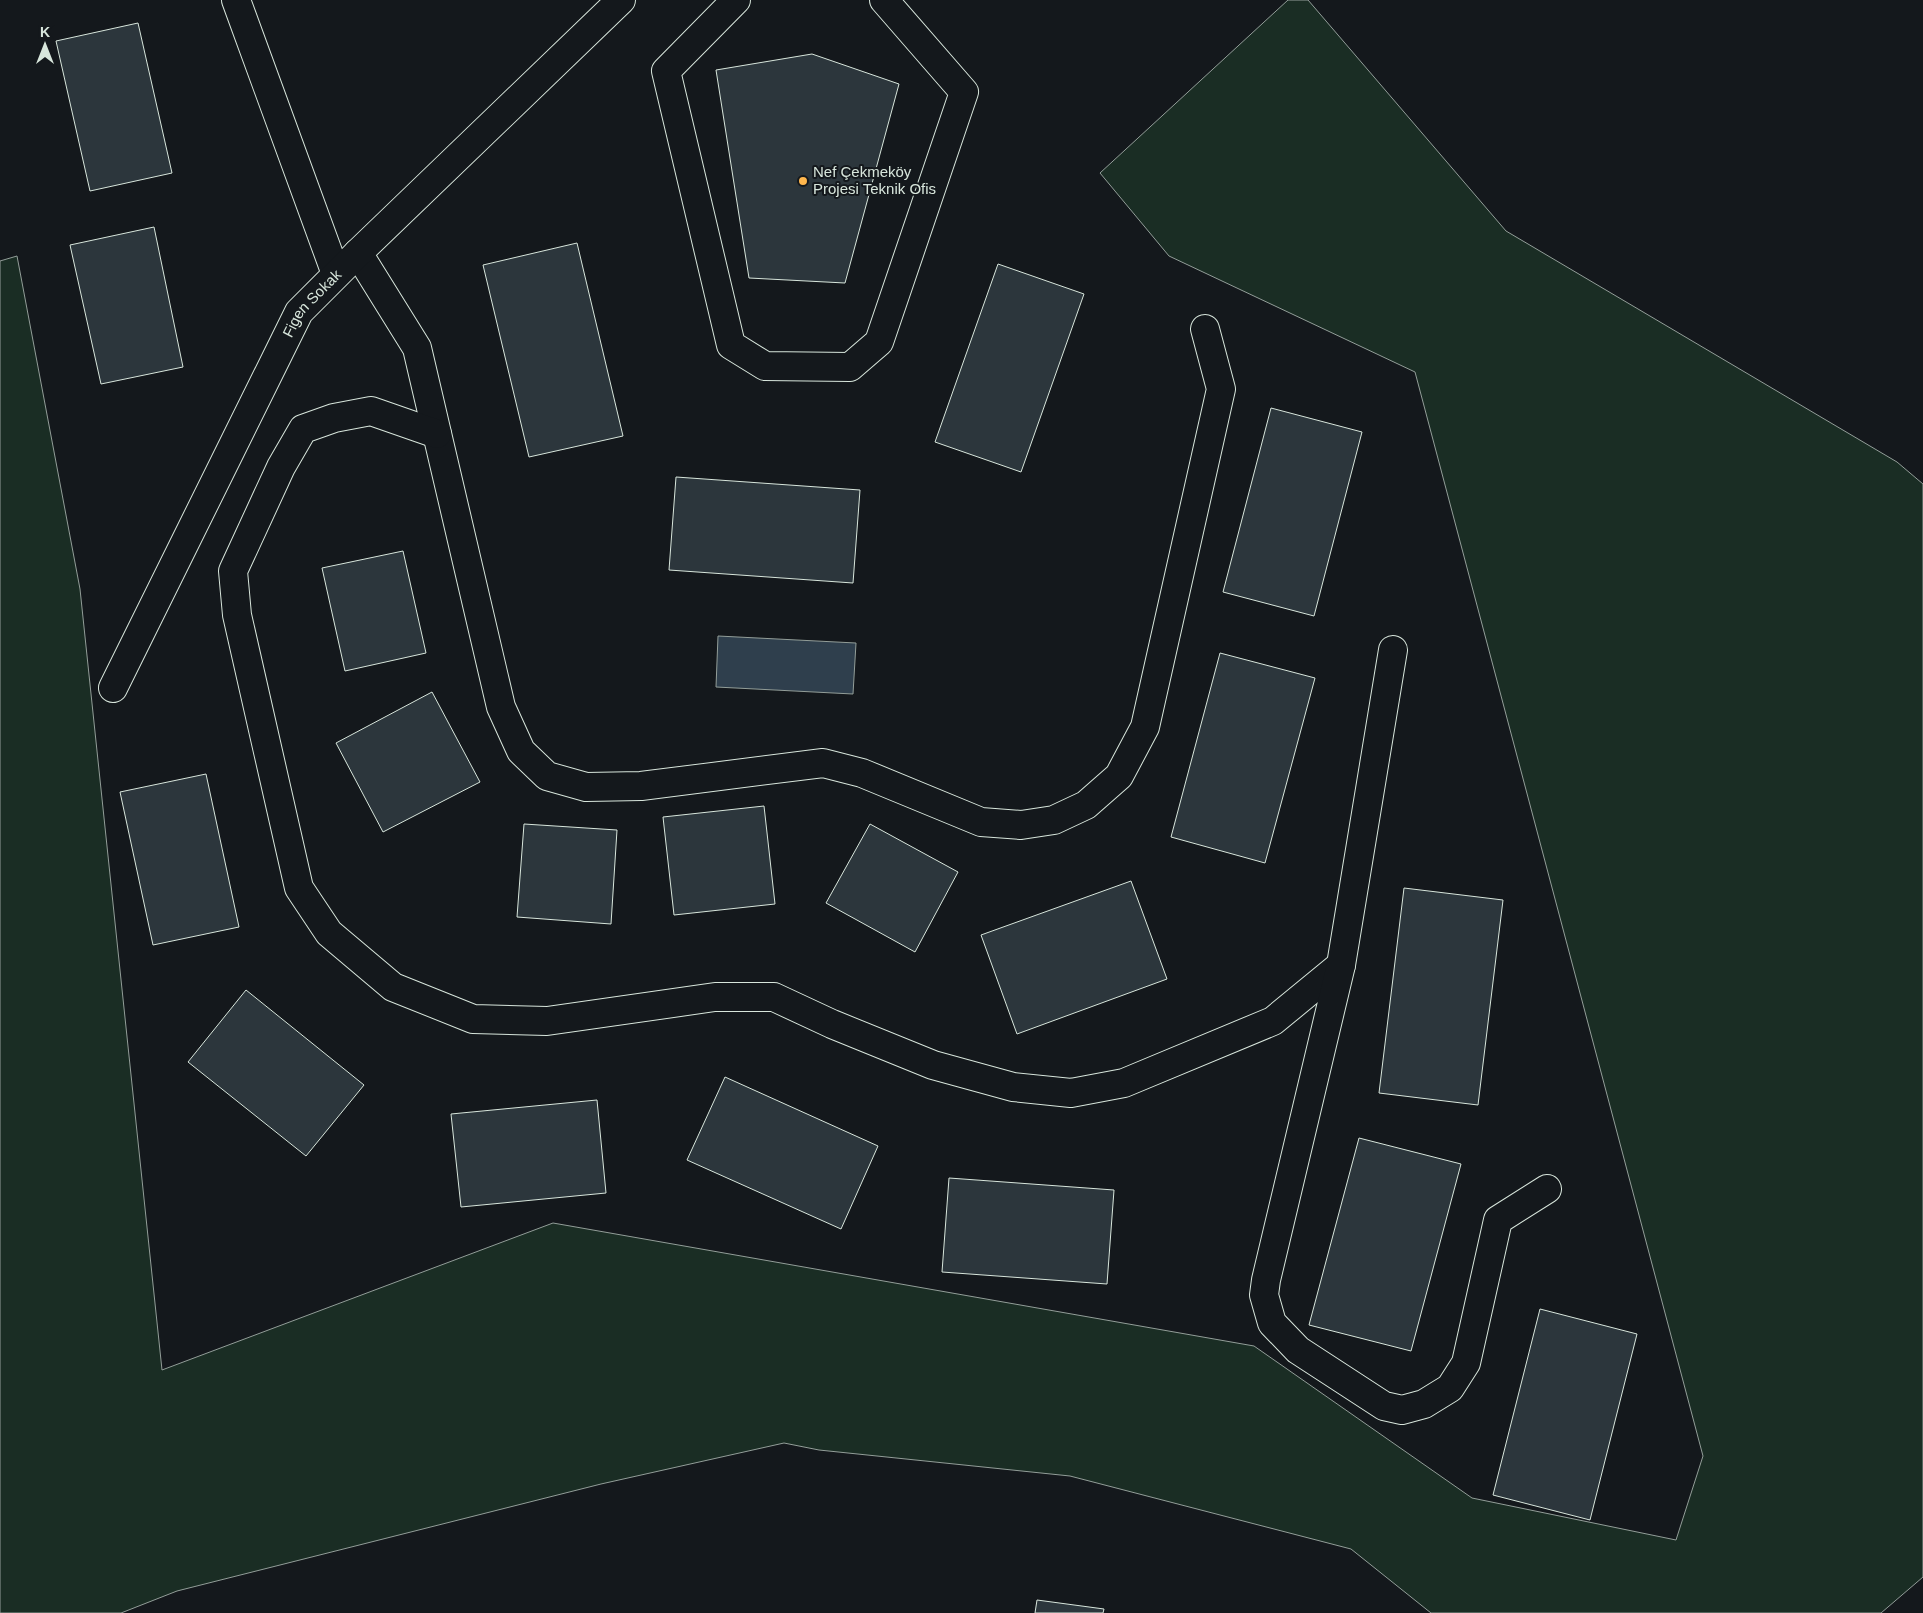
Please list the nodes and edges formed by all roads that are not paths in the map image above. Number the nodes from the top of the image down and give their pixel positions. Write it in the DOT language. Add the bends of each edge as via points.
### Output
graph roads {
  1 [pos="236,0"];
  2 [pos="620,0"];
  3 [pos="736,0"];
  4 [pos="884,0"];
  5 [pos="358,253"];
  6 [pos="336,274"];
  7 [pos="1205,329"];
  8 [pos="437,434"];
  9 [pos="1393,650"];
  10 [pos="113,688"];
  11 [pos="1341,965"];
  12 [pos="1547,1188"];
  1 -- 6 [label="street"];
  2 -- 5 [label="street, Figen Sokak"];
  3 -- 4 [label="street" via="666,71 731,345 765,366 850,367 879,342 964,92"];
  5 -- 6 [label="street, Figen Sokak"];
  5 -- 8 [label="street" via="417,348"];
  6 -- 10 [label="street, Figen Sokak" via="299,312"];
  7 -- 8 [label="street" via="1221,389 1145,727 1119,776 1086,806 1054,820 1021,825 980,822 862,772 823,763 641,786 586,788 547,776 521,751 501,707"];
  8 -- 11 [label="street" via="371,411 334,418 303,429 281,467 233,571 237,615 299,888 329,933 393,987 473,1019 547,1021 715,997 774,997 933,1065 1013,1087 1071,1093 1124,1083 1273,1021"];
  9 -- 11 [label="street"];
  11 -- 12 [label="street" via="1266,1280 1264,1296 1272,1323 1298,1350 1384,1406 1402,1410 1424,1404 1450,1388 1466,1363 1498,1220"];
}
